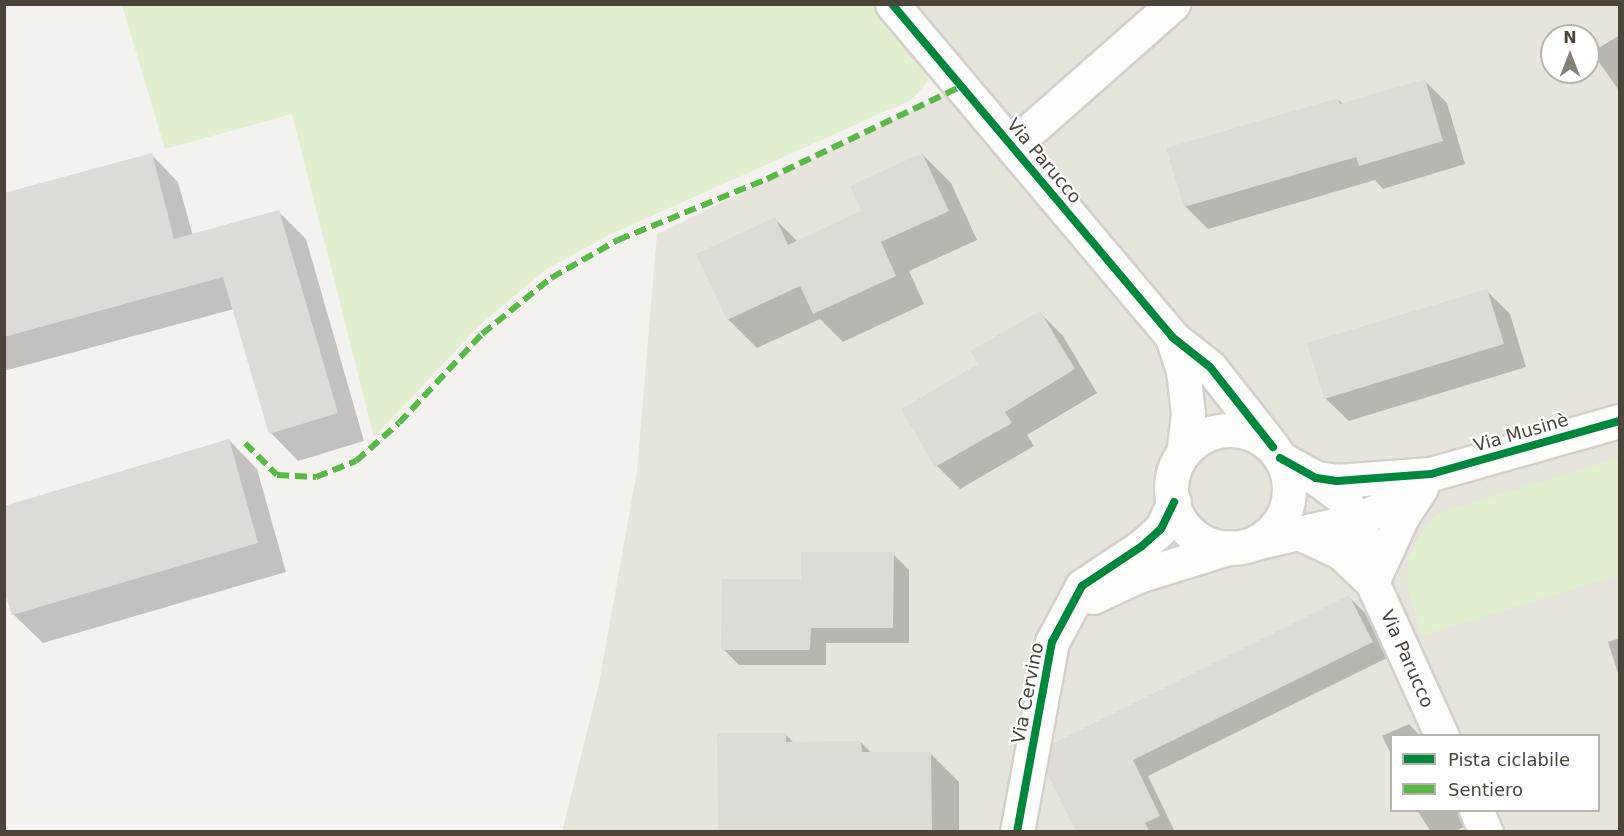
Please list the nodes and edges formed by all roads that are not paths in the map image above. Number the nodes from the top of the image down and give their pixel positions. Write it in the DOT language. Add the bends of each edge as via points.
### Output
graph roads {
  1 [pos="892,4"];
  2 [pos="1173,4"];
  3 [pos="1012,146"];
  4 [pos="1173,337"];
  5 [pos="1620,421"];
  6 [pos="1184,452"];
  7 [pos="1276,453"];
  8 [pos="1431,474"];
  9 [pos="1316,478"];
  10 [pos="1174,502"];
  11 [pos="1356,520"];
  12 [pos="1299,533"];
  13 [pos="1242,545"];
  14 [pos="1372,582"];
  15 [pos="1052,642"];
  16 [pos="1442,734"];
  17 [pos="1477,812"];
  18 [pos="1017,831"];
  19 [pos="1486,831"];
  1 -- 3 [label="street, Via Parucco"];
  2 -- 3 [label="street"];
  3 -- 4 [label="street, Via Parucco"];
  4 -- 6 [label="street" via="1183,370 1188,414"];
  4 -- 7 [label="street" via="1210,367"];
  5 -- 8 [label="street, Via Musinè"];
  6 -- 7 [label="street" via="1198,439 1218,430 1238,430 1257,436"];
  6 -- 10 [label="street" via="1174,470"];
  7 -- 9 [label="street"];
  7 -- 13 [label="street" via="1289,483 1288,503 1269,533"];
  8 -- 9 [label="street" via="1337,481"];
  8 -- 11 [label="street, Via Cervino" via="1388,506"];
  8 -- 14 [label="street" via="1402,517"];
  9 -- 11 [label="street" via="1344,500"];
  10 -- 13 [label="street" via="1185,526 1200,540"];
  10 -- 15 [label="street, Via Cervino" via="1161,529 1082,586"];
  11 -- 12 [label="street, Via Cervino"];
  11 -- 14 [label="street" via="1368,549"];
  12 -- 13 [label="street, Via Cervino"];
  12 -- 14 [label="street" via="1340,552"];
  13 -- 15 [label="street, Via Cervino" via="1105,590 1079,605"];
  14 -- 16 [label="street, Via Parucco"];
  15 -- 18 [label="street, Via Cervino"];
  17 -- 19 [label="street"];
}
